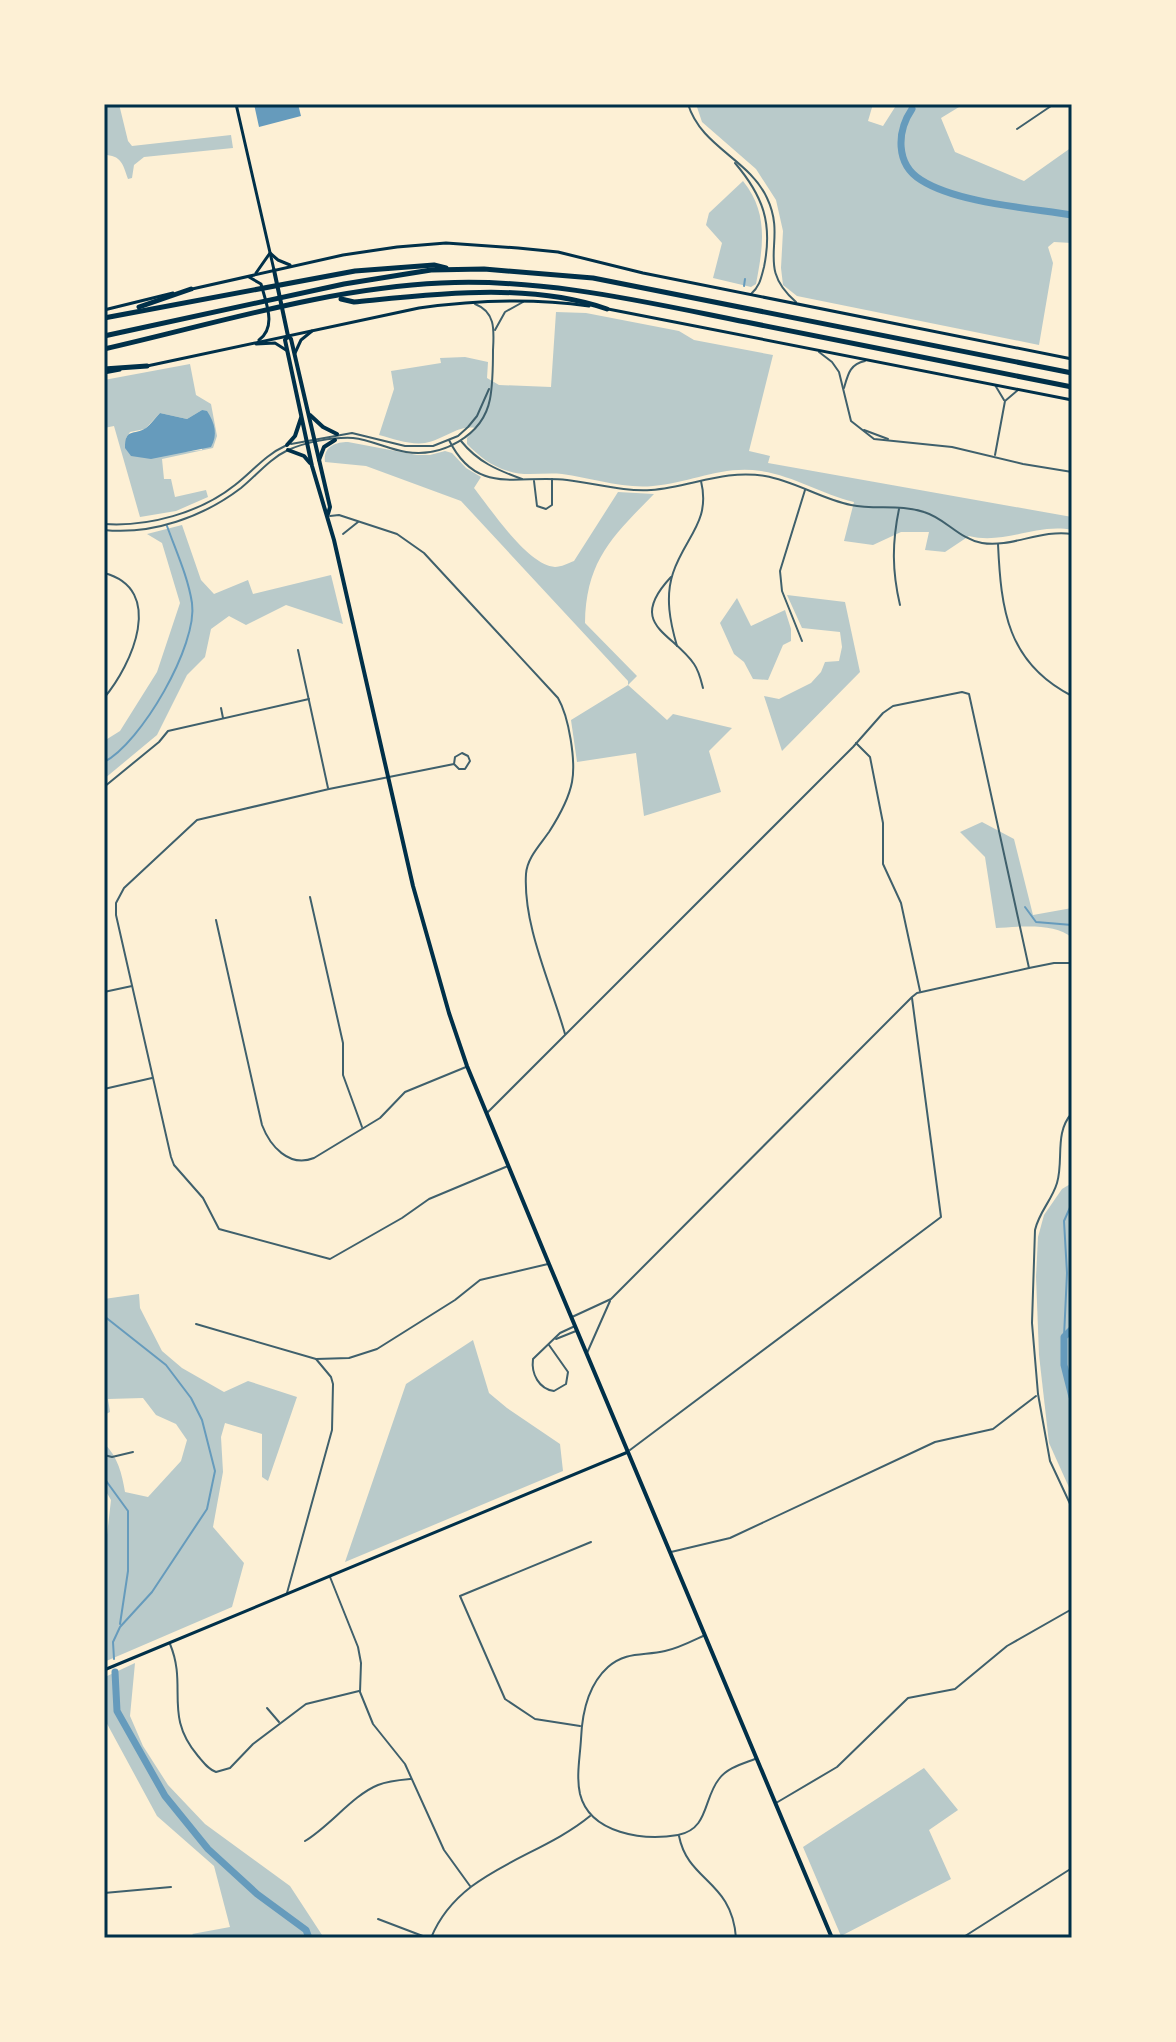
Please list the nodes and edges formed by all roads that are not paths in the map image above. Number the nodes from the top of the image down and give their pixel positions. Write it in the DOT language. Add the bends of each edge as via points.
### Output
graph roads {
  1 [pos="236,104"];
  2 [pos="688,104"];
  3 [pos="1054,104"];
  4 [pos="1017,129"];
  5 [pos="732,159"];
  6 [pos="270,253"];
  7 [pos="294,266"];
  8 [pos="457,269"];
  9 [pos="274,270"];
  10 [pos="255,274"];
  11 [pos="243,277"];
  12 [pos="191,289"];
  13 [pos="751,294"];
  14 [pos="336,297"];
  15 [pos="527,301"];
  16 [pos="470,302"];
  17 [pos="799,305"];
  18 [pos="607,309"];
  19 [pos="104,310"];
  20 [pos="104,318"];
  21 [pos="313,330"];
  22 [pos="494,331"];
  23 [pos="104,336"];
  24 [pos="287,336"];
  25 [pos="252,344"];
  26 [pos="104,349"];
  27 [pos="816,349"];
  28 [pos="287,351"];
  29 [pos="295,353"];
  30 [pos="1072,359"];
  31 [pos="871,361"];
  32 [pos="147,366"];
  33 [pos="104,371"];
  34 [pos="1072,373"];
  35 [pos="994,385"];
  36 [pos="490,386"];
  37 [pos="1072,387"];
  38 [pos="844,389"];
  39 [pos="1019,389"];
  40 [pos="1072,400"];
  41 [pos="1005,401"];
  42 [pos="310,415"];
  43 [pos="301,416"];
  44 [pos="458,436"];
  45 [pos="336,437"];
  46 [pos="375,438"];
  47 [pos="449,440"];
  48 [pos="461,440"];
  49 [pos="314,441"];
  50 [pos="307,442"];
  51 [pos="374,443"];
  52 [pos="452,445"];
  53 [pos="288,448"];
  54 [pos="995,457"];
  55 [pos="261,462"];
  56 [pos="319,462"];
  57 [pos="265,466"];
  58 [pos="312,466"];
  59 [pos="1072,472"];
  60 [pos="552,479"];
  61 [pos="701,479"];
  62 [pos="523,480"];
  63 [pos="534,480"];
  64 [pos="805,489"];
  65 [pos="218,496"];
  66 [pos="221,501"];
  67 [pos="899,508"];
  68 [pos="328,515"];
  69 [pos="359,521"];
  70 [pos="104,524"];
  71 [pos="104,530"];
  72 [pos="343,534"];
  73 [pos="1072,534"];
  74 [pos="998,542"];
  75 [pos="104,573"];
  76 [pos="672,575"];
  77 [pos="900,605"];
  78 [pos="802,641"];
  79 [pos="677,646"];
  80 [pos="298,650"];
  81 [pos="703,688"];
  82 [pos="1072,696"];
  83 [pos="104,698"];
  84 [pos="309,699"];
  85 [pos="221,708"];
  86 [pos="223,718"];
  87 [pos="856,743"];
  88 [pos="454,764"];
  89 [pos="388,777"];
  90 [pos="104,787"];
  91 [pos="329,789"];
  92 [pos="310,897"];
  93 [pos="216,920"];
  94 [pos="1072,963"];
  95 [pos="1029,968"];
  96 [pos="133,986"];
  97 [pos="104,992"];
  98 [pos="920,993"];
  99 [pos="912,997"];
  100 [pos="565,1036"];
  101 [pos="467,1066"];
  102 [pos="154,1078"];
  103 [pos="104,1089"];
  104 [pos="487,1113"];
  105 [pos="1072,1113"];
  106 [pos="362,1128"];
  107 [pos="509,1165"];
  108 [pos="549,1264"];
  109 [pos="611,1299"];
  110 [pos="572,1317"];
  111 [pos="196,1324"];
  112 [pos="576,1328"];
  113 [pos="549,1345"];
  114 [pos="587,1354"];
  115 [pos="316,1359"];
  116 [pos="1038,1394"];
  117 [pos="133,1452"];
  118 [pos="628,1452"];
  119 [pos="104,1455"];
  120 [pos="1072,1508"];
  121 [pos="591,1542"];
  122 [pos="670,1552"];
  123 [pos="329,1576"];
  124 [pos="287,1594"];
  125 [pos="1072,1609"];
  126 [pos="705,1635"];
  127 [pos="169,1643"];
  128 [pos="104,1670"];
  129 [pos="360,1691"];
  130 [pos="267,1708"];
  131 [pos="279,1723"];
  132 [pos="581,1726"];
  133 [pos="756,1758"];
  134 [pos="412,1779"];
  135 [pos="775,1803"];
  136 [pos="591,1815"];
  137 [pos="679,1834"];
  138 [pos="305,1841"];
  139 [pos="1072,1868"];
  140 [pos="470,1886"];
  141 [pos="104,1887"];
  142 [pos="171,1887"];
  143 [pos="104,1893"];
  144 [pos="378,1919"];
  145 [pos="430,1938"];
  146 [pos="736,1938"];
  147 [pos="832,1938"];
  148 [pos="962,1938"];
  1 -- 6 [label="main road"];
  2 -- 5 [label="street" via="697,126"];
  3 -- 4 [label="street"];
  5 -- 13 [label="street" via="752,183 767,226 760,282"];
  5 -- 17 [label="street" via="767,196 775,225 775,278"];
  6 -- 7 [label="main road"];
  6 -- 9 [label="main road"];
  6 -- 10 [label="main road"];
  7 -- 9 [label="main road"];
  7 -- 13 [label="main road" via="397,247 457,244 558,252"];
  8 -- 20 [label="highway" via="434,265 355,271"];
  8 -- 23 [label="highway" via="376,278"];
  8 -- 34 [label="highway" via="593,278"];
  9 -- 10 [label="main road"];
  9 -- 24 [label="main road"];
  10 -- 11 [label="main road"];
  11 -- 12 [label="main road"];
  11 -- 25 [label="main road" via="261,284 270,324 267,334"];
  12 -- 19 [label="main road"];
  12 -- 20 [label="highway"];
  13 -- 17 [label="main road"];
  14 -- 18 [label="highway" via="354,302 514,294 584,301"];
  14 -- 26 [label="highway"];
  14 -- 37 [label="highway" via="454,283 585,291"];
  15 -- 16 [label="main road"];
  15 -- 18 [label="main road"];
  15 -- 22 [label="street" via="505,312"];
  16 -- 21 [label="main road"];
  16 -- 22 [label="street" via="486,311"];
  17 -- 30 [label="main road"];
  18 -- 27 [label="main road"];
  21 -- 24 [label="main road"];
  21 -- 29 [label="main road"];
  22 -- 36 [label="street"];
  24 -- 25 [label="main road"];
  24 -- 28 [label="main road"];
  24 -- 29 [label="main road"];
  25 -- 28 [label="main road" via="275,343"];
  25 -- 32 [label="main road"];
  27 -- 31 [label="main road"];
  27 -- 38 [label="street" via="832,362"];
  28 -- 43 [label="main road"];
  29 -- 42 [label="main road"];
  31 -- 35 [label="main road"];
  31 -- 38 [label="street" via="849,370"];
  32 -- 33 [label="highway"];
  35 -- 39 [label="main road"];
  35 -- 41 [label="street"];
  36 -- 44 [label="street" via="477,416"];
  36 -- 48 [label="street" via="486,411"];
  38 -- 54 [label="street" via="851,421 874,439"];
  39 -- 40 [label="main road"];
  39 -- 41 [label="street"];
  41 -- 54 [label="street"];
  42 -- 45 [label="main road"];
  42 -- 49 [label="main road"];
  43 -- 50 [label="main road"];
  43 -- 53 [label="main road"];
  44 -- 47 [label="street"];
  44 -- 48 [label="street"];
  45 -- 46 [label="street" via="352,433"];
  45 -- 49 [label="street"];
  45 -- 51 [label="street"];
  45 -- 56 [label="main road" via="324,447"];
  46 -- 47 [label="street" via="414,447"];
  46 -- 51 [label="street"];
  47 -- 52 [label="street"];
  48 -- 52 [label="street"];
  48 -- 62 [label="street" via="483,462"];
  49 -- 50 [label="street"];
  49 -- 56 [label="main road"];
  50 -- 53 [label="street"];
  50 -- 58 [label="main road"];
  51 -- 52 [label="street" via="419,453"];
  52 -- 62 [label="street" via="477,471"];
  53 -- 55 [label="street"];
  53 -- 57 [label="street"];
  53 -- 58 [label="main road"];
  54 -- 59 [label="street"];
  55 -- 57 [label="street"];
  55 -- 65 [label="street"];
  56 -- 68 [label="main road"];
  57 -- 66 [label="street"];
  58 -- 68 [label="main road"];
  60 -- 61 [label="street" via="646,490"];
  60 -- 63 [label="street"];
  60 -- 63 [label="street" via="554,500 546,509 537,506"];
  61 -- 64 [label="street" via="749,474"];
  61 -- 76 [label="street" via="703,517"];
  62 -- 63 [label="street"];
  64 -- 67 [label="street" via="854,506"];
  64 -- 78 [label="street" via="780,571 782,591"];
  65 -- 66 [label="street"];
  65 -- 70 [label="street" via="176,515"];
  66 -- 71 [label="street" via="186,519"];
  67 -- 74 [label="street" via="934,516 981,543"];
  67 -- 77 [label="street" via="892,566"];
  68 -- 69 [label="street"];
  68 -- 89 [label="main road"];
  69 -- 72 [label="street"];
  69 -- 100 [label="street" via="397,534 424,553 565,709 573,780 526,872 526,899"];
  73 -- 74 [label="street" via="1049,532"];
  74 -- 82 [label="street" via="1002,604 1013,636 1032,665"];
  75 -- 83 [label="street" via="132,590 140,611 127,660"];
  76 -- 79 [label="street" via="669,606"];
  76 -- 79 [label="street" via="659,589 653,615 656,627"];
  79 -- 81 [label="street" via="695,666"];
  80 -- 84 [label="street"];
  84 -- 86 [label="street"];
  84 -- 91 [label="street"];
  85 -- 86 [label="street"];
  86 -- 90 [label="street" via="168,731"];
  87 -- 95 [label="street" via="893,706 967,692 971,697"];
  87 -- 98 [label="street" via="870,757 883,823 883,864 901,903"];
  87 -- 100 [label="street"];
  88 -- 88 [label="street" via="465,769 469,758 458,754"];
  88 -- 89 [label="street"];
  89 -- 91 [label="street"];
  89 -- 101 [label="main road" via="424,931"];
  91 -- 96 [label="street" via="197,820 124,888 116,915"];
  92 -- 106 [label="street" via="343,1043 343,1075"];
  93 -- 106 [label="street" via="262,1125 278,1152 304,1162"];
  94 -- 95 [label="street"];
  95 -- 98 [label="street"];
  96 -- 97 [label="street"];
  96 -- 102 [label="street"];
  98 -- 99 [label="street"];
  99 -- 109 [label="street"];
  99 -- 118 [label="street" via="941,1217"];
  100 -- 104 [label="street"];
  101 -- 104 [label="main road"];
  101 -- 106 [label="street" via="405,1092"];
  102 -- 103 [label="street"];
  102 -- 107 [label="street" via="174,1165 203,1198 219,1229 330,1259 429,1199"];
  104 -- 107 [label="main road"];
  105 -- 116 [label="street" via="1062,1130 1058,1181 1035,1230 1032,1323"];
  107 -- 108 [label="main road"];
  108 -- 110 [label="main road"];
  108 -- 115 [label="street" via="480,1280 368,1353"];
  109 -- 110 [label="street"];
  109 -- 114 [label="street"];
  110 -- 112 [label="main road"];
  111 -- 115 [label="street"];
  112 -- 113 [label="street" via="560,1333"];
  112 -- 114 [label="main road"];
  113 -- 113 [label="street" via="532,1366 542,1386 554,1391 566,1384 568,1372"];
  114 -- 118 [label="main road"];
  115 -- 124 [label="street" via="333,1384 332,1430"];
  116 -- 120 [label="street" via="1050,1461"];
  116 -- 122 [label="street" via="993,1429 935,1442 730,1538"];
  117 -- 119 [label="street"];
  118 -- 122 [label="main road"];
  118 -- 123 [label="main road"];
  121 -- 132 [label="street" via="460,1596 499,1690 510,1704 535,1719"];
  122 -- 126 [label="main road"];
  123 -- 124 [label="main road"];
  123 -- 129 [label="street" via="358,1647"];
  124 -- 127 [label="main road"];
  125 -- 135 [label="street" via="1007,1646 955,1689 908,1698 837,1767"];
  126 -- 132 [label="street" via="611,1664 592,1689"];
  126 -- 133 [label="main road"];
  127 -- 128 [label="main road"];
  127 -- 131 [label="street" via="178,1669 179,1725 209,1769 230,1768"];
  129 -- 131 [label="street" via="315,1700"];
  129 -- 134 [label="street" via="373,1724"];
  130 -- 131 [label="street"];
  132 -- 136 [label="street" via="578,1779"];
  133 -- 135 [label="main road"];
  133 -- 137 [label="street" via="724,1773 701,1821"];
  134 -- 138 [label="street" via="369,1790"];
  134 -- 140 [label="street" via="444,1850"];
  135 -- 147 [label="main road"];
  136 -- 137 [label="street" via="631,1834"];
  136 -- 140 [label="street"];
  137 -- 146 [label="street" via="690,1863 728,1902"];
  139 -- 148 [label="street"];
  140 -- 145 [label="street" via="447,1908"];
  141 -- 143 [label="street"];
  142 -- 143 [label="street"];
  144 -- 145 [label="street"];
}
